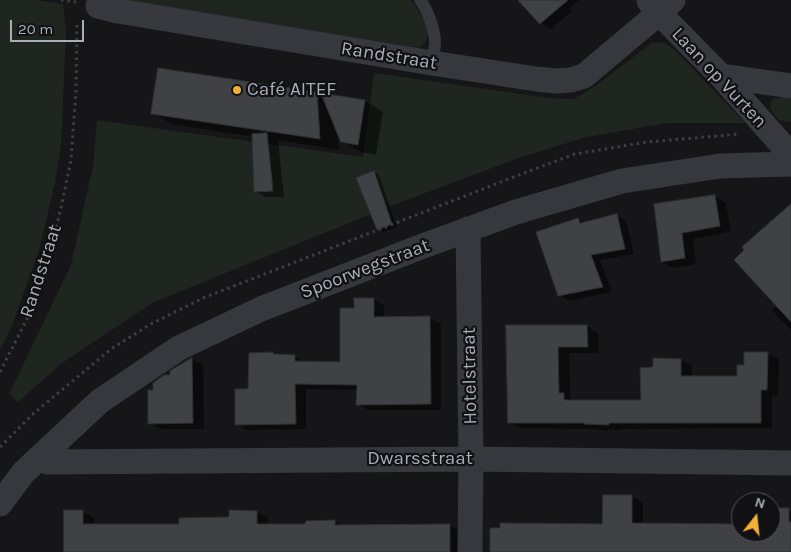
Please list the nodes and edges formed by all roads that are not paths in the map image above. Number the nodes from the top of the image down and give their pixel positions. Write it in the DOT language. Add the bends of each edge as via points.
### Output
graph roads {
  1 [pos="420,0"];
  2 [pos="660,4"];
  3 [pos="84,7"];
  4 [pos="432,63"];
  5 [pos="721,76"];
  6 [pos="791,86"];
  7 [pos="791,155"];
  8 [pos="791,164"];
  9 [pos="468,230"];
  10 [pos="471,459"];
  11 [pos="48,462"];
  12 [pos="791,463"];
  13 [pos="0,504"];
  14 [pos="470,552"];
  1 -- 4 [label="lane" via="432,25 435,41"];
  2 -- 4 [label="street, Randstraat" via="584,76 572,80 536,79"];
  2 -- 5 [label="street, Laan op Vurten"];
  3 -- 4 [label="street, Randstraat"];
  5 -- 6 [label="street"];
  5 -- 7 [label="street, Laan op Vurten"];
  8 -- 9 [label="street, Spoorwegstraat" via="720,166 622,181 516,212"];
  9 -- 10 [label="street, Hotelstraat"];
  9 -- 13 [label="street, Spoorwegstraat" via="261,309 179,348 100,401 23,473"];
  10 -- 11 [label="street, Dwarsstraat"];
  10 -- 12 [label="street, Dwarsstraat"];
  10 -- 14 [label="street, Hotelstraat"];
}
